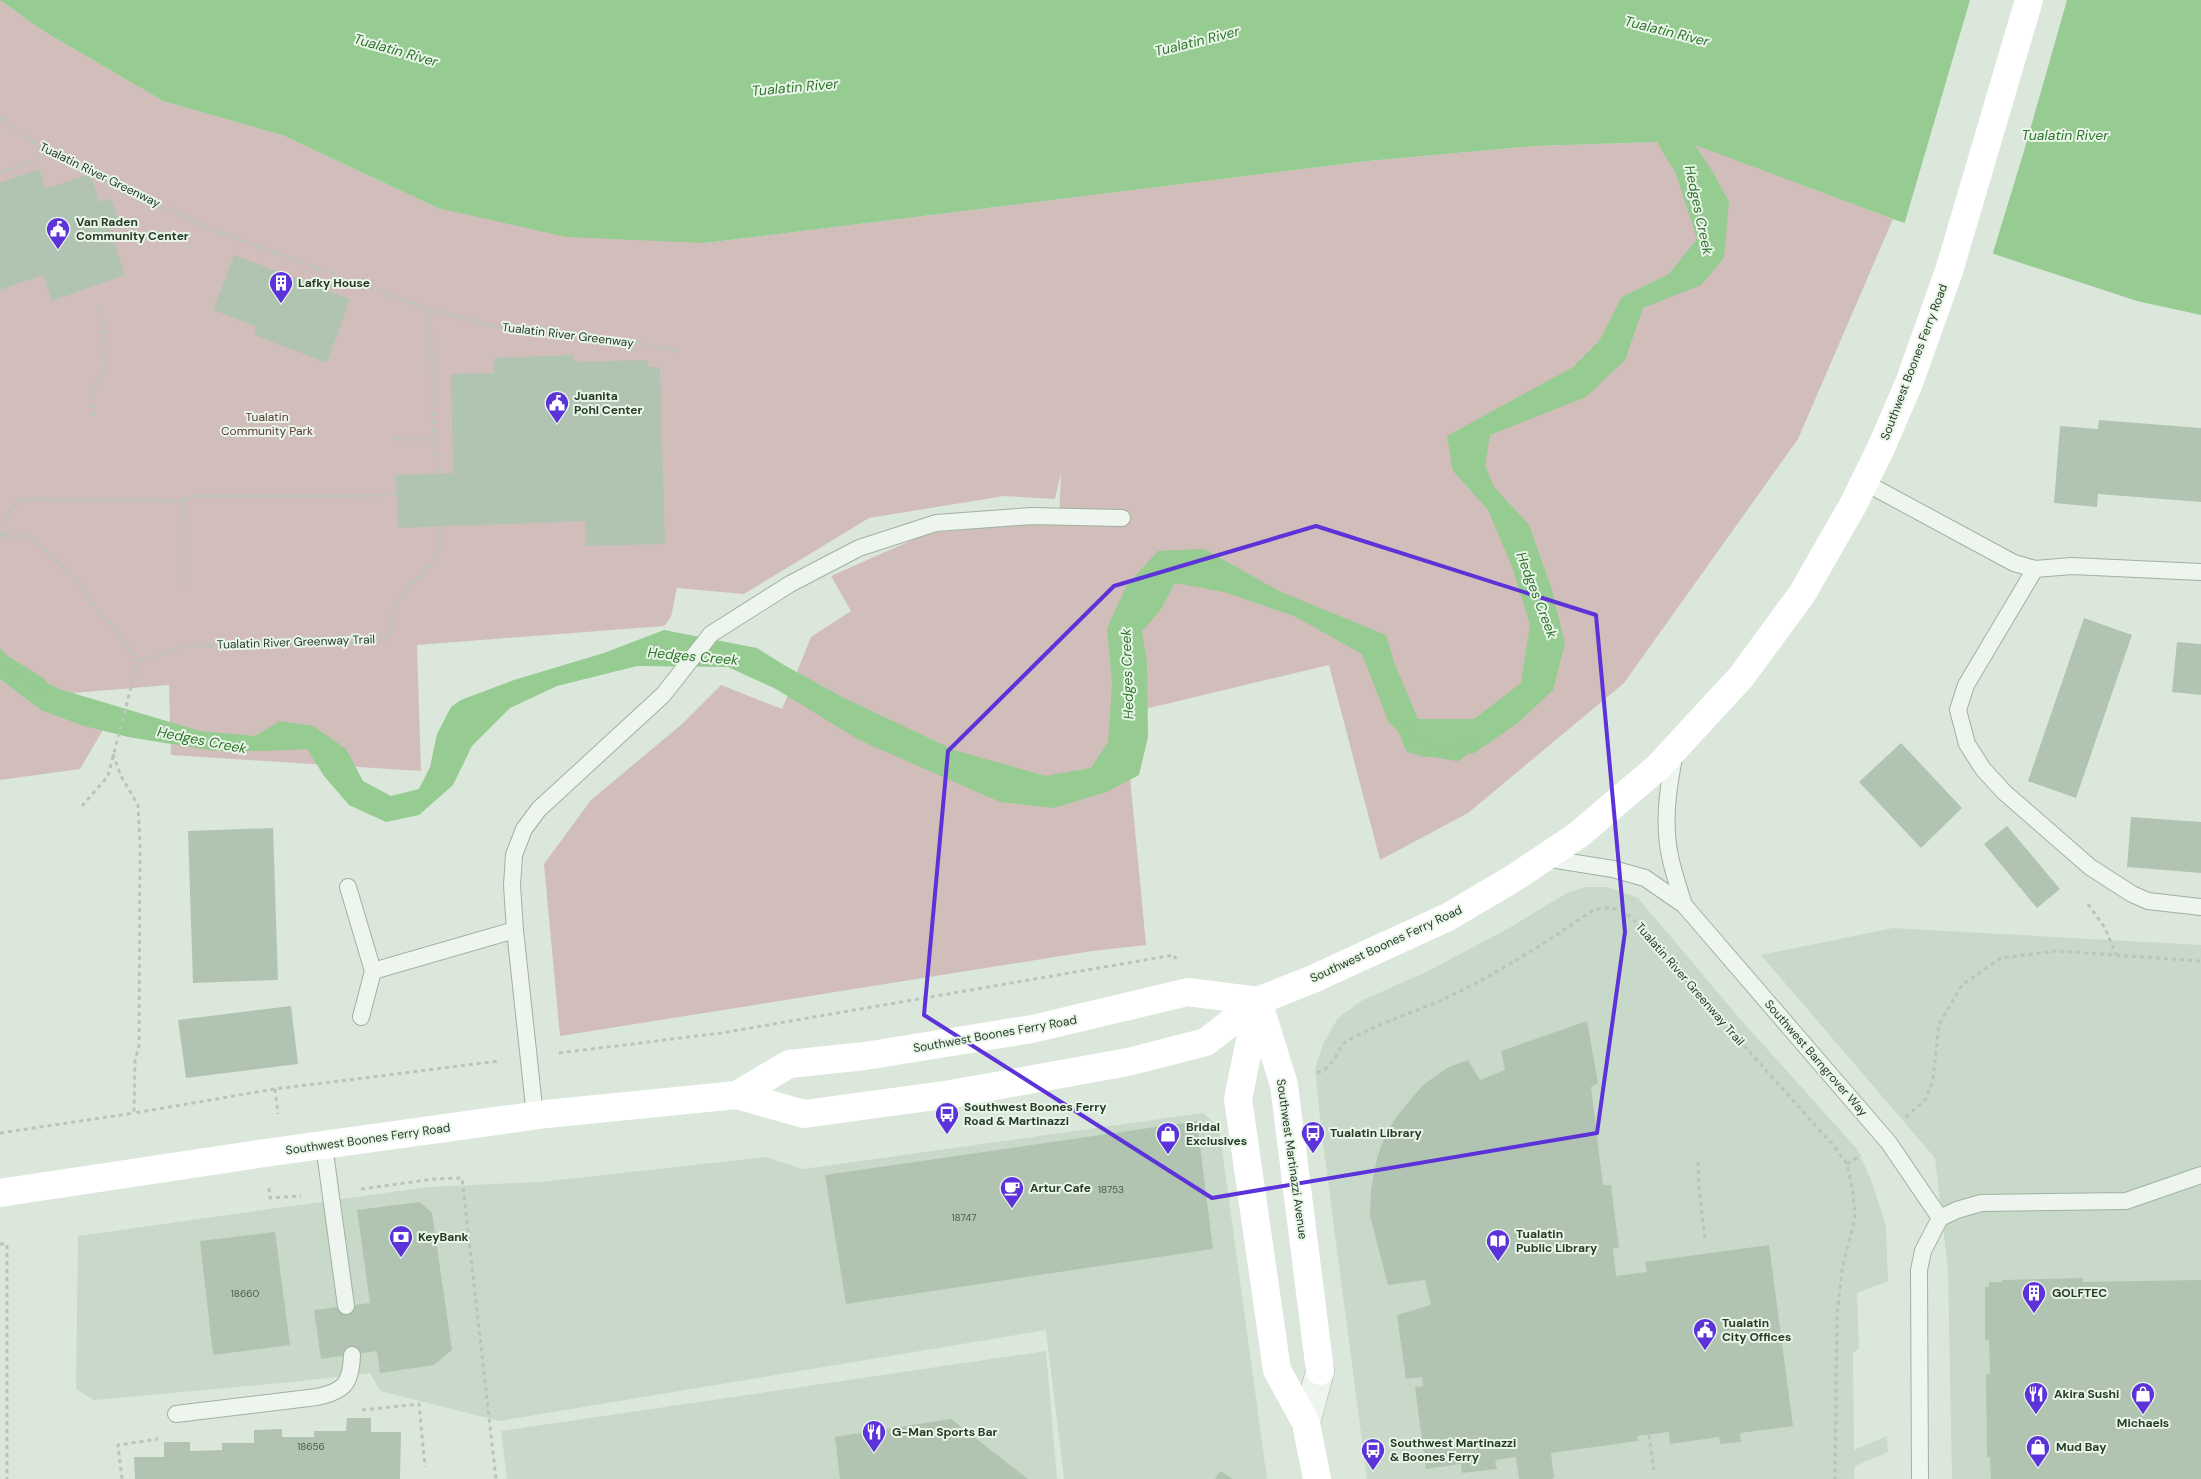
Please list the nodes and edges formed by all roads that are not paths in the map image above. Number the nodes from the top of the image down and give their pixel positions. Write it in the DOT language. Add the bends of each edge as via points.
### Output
graph roads {
  1 [pos="2029,0"];
  2 [pos="1864,482"];
  3 [pos="1122,518"];
  4 [pos="2034,569"];
  5 [pos="2201,572"];
  6 [pos="1676,747"];
  7 [pos="1544,858"];
  8 [pos="348,887"];
  9 [pos="1684,905"];
  10 [pos="2201,907"];
  11 [pos="515,930"];
  12 [pos="373,971"];
  13 [pos="1258,1000"];
  14 [pos="362,1016"];
  15 [pos="737,1095"];
  16 [pos="535,1116"];
  17 [pos="324,1145"];
  18 [pos="2201,1175"];
  19 [pos="0,1193"];
  20 [pos="1940,1218"];
  21 [pos="346,1306"];
  22 [pos="352,1355"];
  23 [pos="1320,1371"];
  24 [pos="176,1414"];
  25 [pos="1306,1424"];
  26 [pos="1317,1479"];
  27 [pos="1920,1479"];
  1 -- 2 [label="main road, Southwest Boones Ferry Road" via="1949,271 1909,382"];
  2 -- 4 [label="lane" via="2014,563"];
  2 -- 6 [label="main road, Southwest Boones Ferry Road" via="1802,594 1741,677"];
  3 -- 11 [label="lane" via="1031,516 936,524 859,548 790,584 711,634 663,695 539,809 524,829 514,855"];
  4 -- 5 [label="lane" via="2072,566"];
  4 -- 10 [label="lane" via="1966,685 1958,710 1968,744 1983,769 2004,792 2090,867 2148,901"];
  6 -- 7 [label="main road, Southwest Boones Ferry Road" via="1658,767 1578,835"];
  6 -- 9 [label="lane" via="1666,805 1666,835"];
  7 -- 9 [label="lane" via="1613,869 1644,878"];
  7 -- 13 [label="main road, Southwest Boones Ferry Road" via="1448,916 1313,979"];
  8 -- 12 [label="lane"];
  9 -- 20 [label="lane, Southwest Barngrover Way" via="1889,1143"];
  11 -- 12 [label="lane"];
  11 -- 16 [label="lane"];
  12 -- 14 [label="lane"];
  13 -- 15 [label="main road, Southwest Boones Ferry Road" via="1188,992 1022,1031 865,1056 789,1064"];
  13 -- 15 [label="main road, Southwest Boones Ferry Road" via="1206,1042 1128,1062 1043,1078 804,1114"];
  13 -- 23 [label="main road, Southwest Martinazzi Avenue" via="1284,1085"];
  13 -- 25 [label="main road, Southwest Martinazzi Avenue" via="1238,1099 1277,1370"];
  15 -- 16 [label="main road, Southwest Boones Ferry Road"];
  16 -- 17 [label="main road, Southwest Boones Ferry Road"];
  17 -- 19 [label="main road, Southwest Boones Ferry Road"];
  17 -- 21 [label="lane"];
  18 -- 20 [label="lane" via="2126,1201 1981,1203"];
  20 -- 27 [label="lane" via="1923,1251 1919,1270"];
  22 -- 24 [label="lane" via="351,1374 335,1393"];
  23 -- 25 [label="street, Southwest Martinazzi Avenue"];
  25 -- 26 [label="main road, Southwest Martinazzi Avenue"];
}
